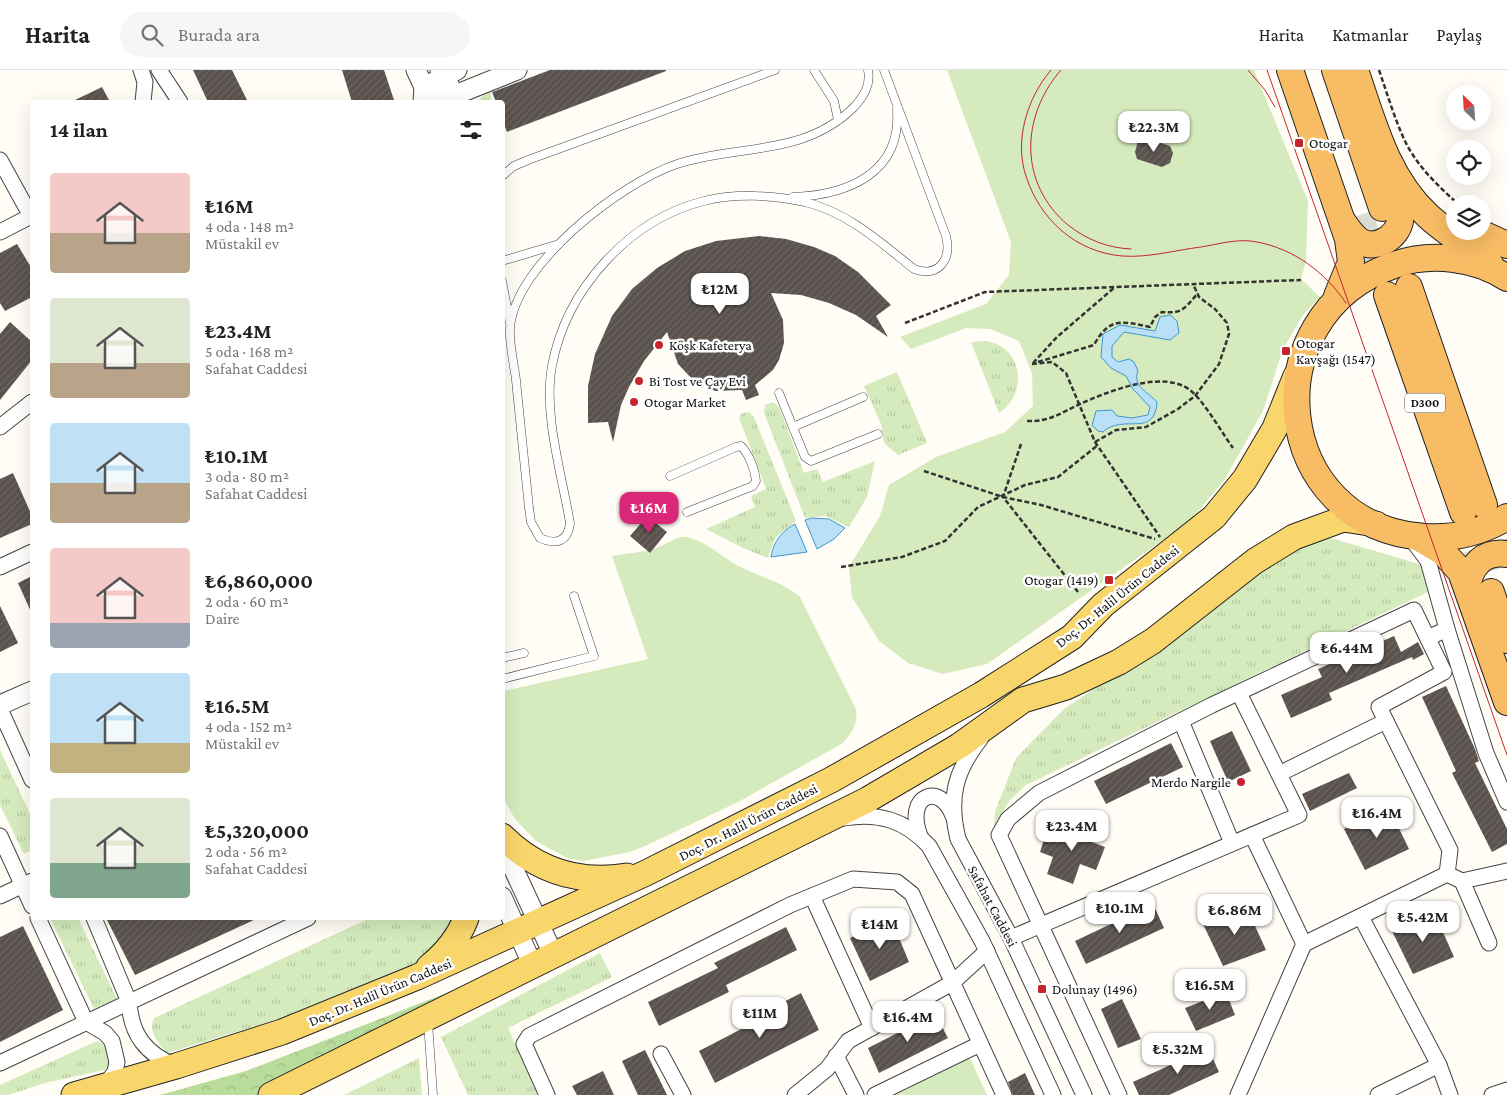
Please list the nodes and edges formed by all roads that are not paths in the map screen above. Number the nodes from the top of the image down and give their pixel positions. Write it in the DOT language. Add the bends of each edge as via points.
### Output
graph roads {
  1 [pos="159,70"];
  2 [pos="416,70"];
  3 [pos="517,70"];
  4 [pos="775,70"];
  5 [pos="814,70"];
  6 [pos="868,70"];
  7 [pos="884,70"];
  8 [pos="1290,70"];
  9 [pos="1309,70"];
  10 [pos="1335,70"];
  11 [pos="1355,70"];
  12 [pos="446,72"];
  13 [pos="143,76"];
  14 [pos="424,97"];
  15 [pos="454,99"];
  16 [pos="142,100"];
  17 [pos="179,100"];
  18 [pos="896,100"];
  19 [pos="838,120"];
  20 [pos="1384,156"];
  21 [pos="0,160"];
  22 [pos="505,174"];
  23 [pos="776,198"];
  24 [pos="1446,207"];
  25 [pos="30,213"];
  26 [pos="1361,215"];
  27 [pos="30,218"];
  28 [pos="0,232"];
  29 [pos="1491,238"];
  30 [pos="559,244"];
  31 [pos="1507,245"];
  32 [pos="505,260"];
  33 [pos="1504,276"];
  34 [pos="1398,291"];
  35 [pos="505,299"];
  36 [pos="1334,300"];
  37 [pos="510,328"];
  38 [pos="1298,373"];
  39 [pos="779,393"];
  40 [pos="863,397"];
  41 [pos="30,404"];
  42 [pos="0,427"];
  43 [pos="793,427"];
  44 [pos="878,434"];
  45 [pos="670,476"];
  46 [pos="1473,509"];
  47 [pos="687,512"];
  48 [pos="1507,517"];
  49 [pos="1376,524"];
  50 [pos="1412,535"];
  51 [pos="30,553"];
  52 [pos="1507,554"];
  53 [pos="0,567"];
  54 [pos="1479,589"];
  55 [pos="574,596"];
  56 [pos="1447,629"];
  57 [pos="1428,638"];
  58 [pos="1507,640"];
  59 [pos="524,652"];
  60 [pos="505,657"];
  61 [pos="505,678"];
  62 [pos="30,691"];
  63 [pos="1239,693"];
  64 [pos="1507,702"];
  65 [pos="0,705"];
  66 [pos="0,709"];
  67 [pos="997,719"];
  68 [pos="1181,721"];
  69 [pos="1386,721"];
  70 [pos="1279,774"];
  71 [pos="30,776"];
  72 [pos="1507,802"];
  73 [pos="827,822"];
  74 [pos="955,825"];
  75 [pos="1252,835"];
  76 [pos="0,836"];
  77 [pos="920,836"];
  78 [pos="505,839"];
  79 [pos="1232,843"];
  80 [pos="505,854"];
  81 [pos="1507,870"];
  82 [pos="646,873"];
  83 [pos="1447,874"];
  84 [pos="1462,881"];
  85 [pos="28,883"];
  86 [pos="0,896"];
  87 [pos="812,896"];
  88 [pos="505,901"];
  89 [pos="1361,917"];
  90 [pos="39,920"];
  91 [pos="95,920"];
  92 [pos="304,920"];
  93 [pos="465,920"];
  94 [pos="1041,924"];
  95 [pos="528,928"];
  96 [pos="598,935"];
  97 [pos="1011,938"];
  98 [pos="1304,944"];
  99 [pos="1489,944"];
  100 [pos="987,951"];
  101 [pos="544,961"];
  102 [pos="417,977"];
  103 [pos="952,983"];
  104 [pos="129,1002"];
  105 [pos="428,1018"];
  106 [pos="86,1022"];
  107 [pos="872,1028"];
  108 [pos="980,1044"];
  109 [pos="661,1054"];
  110 [pos="836,1056"];
  111 [pos="0,1063"];
  112 [pos="1439,1065"];
  113 [pos="176,1066"];
  114 [pos="104,1086"];
  115 [pos="1507,1090"];
  116 [pos="281,1093"];
  117 [pos="74,1095"];
  118 [pos="433,1095"];
  119 [pos="547,1095"];
  120 [pos="683,1095"];
  121 [pos="795,1095"];
  122 [pos="856,1095"];
  123 [pos="875,1095"];
  124 [pos="1004,1095"];
  125 [pos="1053,1095"];
  126 [pos="1084,1095"];
  127 [pos="1119,1095"];
  128 [pos="1238,1095"];
  129 [pos="1378,1095"];
  130 [pos="1450,1095"];
  131 [pos="1492,1095"];
  1 -- 17 [label="street"];
  2 -- 14 [label="street"];
  3 -- 15 [label="street"];
  4 -- 22 [label="lane" via="528,160"];
  5 -- 19 [label="lane" via="834,102"];
  6 -- 19 [label="lane" via="866,92"];
  7 -- 18 [label="lane"];
  8 -- 26 [label="highway"];
  9 -- 26 [label="highway"];
  10 -- 26 [label="highway"];
  11 -- 20 [label="highway"];
  11 -- 24 [label="highway" via="1409,170"];
  12 -- 14 [label="street"];
  12 -- 15 [label="street"];
  13 -- 16 [label="street"];
  14 -- 15 [label="street"];
  18 -- 23 [label="lane" via="897,131 892,148 882,164 869,175 838,191"];
  18 -- 23 [label="lane" via="946,236 948,251 943,263 929,271 914,269 874,235 839,215 806,202"];
  19 -- 30 [label="lane" via="792,143 700,158 657,171 622,191"];
  20 -- 26 [label="highway" via="1400,210 1395,233 1382,242 1368,244 1355,237"];
  20 -- 33 [label="highway" via="1401,184 1427,215"];
  21 -- 25 [label="street"];
  23 -- 37 [label="lane" via="721,198 703,201 671,214 641,231 616,252 580,295 556,348 550,386 552,422 570,523 564,540 557,542 540,538 531,522"];
  26 -- 36 [label="highway" via="1348,239 1351,262 1347,277"];
  27 -- 28 [label="street"];
  29 -- 31 [label="highway"];
  30 -- 32 [label="lane"];
  30 -- 37 [label="lane" via="523,290"];
  33 -- 36 [label="highway" via="1469,262 1415,259 1365,277"];
  34 -- 46 [label="highway, D300"];
  35 -- 37 [label="lane"];
  36 -- 38 [label="highway" via="1310,336"];
  38 -- 49 [label="highway" via="1296,415 1312,465 1346,506"];
  38 -- 82 [label="main road, Doç. Dr. Halil Ürün Caddesi" via="1275,428 1245,479 1224,505 1201,528 1103,605 1072,637 981,696 831,780"];
  39 -- 43 [label="lane"];
  40 -- 43 [label="lane"];
  41 -- 42 [label="street"];
  43 -- 44 [label="lane" via="806,457 811,461"];
  45 -- 47 [label="lane" via="736,447 741,446 745,450 756,475 753,486"];
  48 -- 50 [label="highway" via="1486,528 1463,534 1438,537"];
  49 -- 50 [label="highway"];
  49 -- 67 [label="main road" via="1343,519 1294,537 1255,561 1154,640 1119,662 1066,687 1023,700"];
  50 -- 54 [label="highway" via="1448,556"];
  50 -- 56 [label="street" via="1428,561"];
  51 -- 53 [label="street"];
  52 -- 54 [label="highway" via="1491,554 1472,568"];
  54 -- 58 [label="highway"];
  54 -- 64 [label="highway"];
  55 -- 61 [label="lane" via="594,656"];
  56 -- 57 [label="street"];
  56 -- 72 [label="street" via="1486,752"];
  57 -- 63 [label="street" via="1414,610"];
  57 -- 69 [label="street" via="1444,672 1379,707"];
  59 -- 60 [label="lane"];
  62 -- 65 [label="street"];
  63 -- 68 [label="street"];
  63 -- 70 [label="street"];
  66 -- 71 [label="street"];
  67 -- 73 [label="main road" via="914,773"];
  67 -- 74 [label="street, Safahat Caddesi" via="960,768 955,786"];
  68 -- 79 [label="street"];
  68 -- 94 [label="street" via="1039,793 1008,819 999,835"];
  69 -- 70 [label="street"];
  69 -- 83 [label="street" via="1450,850"];
  70 -- 75 [label="street" via="1299,814"];
  73 -- 77 [label="street, Safahat Caddesi" via="856,816 877,816 894,819"];
  73 -- 96 [label="main road"];
  74 -- 77 [label="street" via="948,805 932,796 917,805 914,815"];
  74 -- 97 [label="street, Safahat Caddesi" via="964,853"];
  75 -- 79 [label="street"];
  75 -- 98 [label="street"];
  76 -- 85 [label="street"];
  77 -- 100 [label="street, Safahat Caddesi" via="942,866"];
  78 -- 82 [label="main road" via="542,867 562,874 602,879"];
  79 -- 94 [label="street"];
  80 -- 95 [label="street"];
  81 -- 84 [label="street"];
  82 -- 95 [label="main road, Doç. Dr. Halil Ürün Caddesi"];
  82 -- 96 [label="main road" via="634,890 588,917 587,928"];
  83 -- 84 [label="street"];
  83 -- 89 [label="street"];
  84 -- 99 [label="street"];
  85 -- 86 [label="street"];
  87 -- 103 [label="street" via="853,879 897,882 912,894"];
  87 -- 107 [label="street"];
  87 -- 119 [label="street" via="529,1036 524,1044"];
  88 -- 95 [label="street"];
  89 -- 98 [label="street"];
  89 -- 112 [label="street"];
  90 -- 106 [label="street"];
  91 -- 104 [label="street"];
  92 -- 104 [label="street"];
  93 -- 102 [label="main road" via="441,957"];
  94 -- 97 [label="street"];
  94 -- 127 [label="street"];
  95 -- 101 [label="street"];
  95 -- 102 [label="main road, Doç. Dr. Halil Ürün Caddesi"];
  96 -- 101 [label="main road"];
  97 -- 126 [label="street, Safahat Caddesi"];
  98 -- 128 [label="street"];
  100 -- 103 [label="street"];
  100 -- 125 [label="street, Safahat Caddesi"];
  101 -- 105 [label="main road"];
  102 -- 113 [label="main road, Doç. Dr. Halil Ürün Caddesi" via="291,1028"];
  103 -- 107 [label="street"];
  103 -- 108 [label="street"];
  104 -- 106 [label="street"];
  104 -- 113 [label="street" via="139,1040 155,1056"];
  105 -- 116 [label="main road"];
  105 -- 118 [label="lane"];
  106 -- 111 [label="street"];
  106 -- 114 [label="street" via="104,1033 115,1051 115,1072"];
  107 -- 110 [label="street" via="848,1041"];
  108 -- 123 [label="street"];
  108 -- 124 [label="street"];
  109 -- 120 [label="street"];
  110 -- 121 [label="street" via="828,1069"];
  110 -- 122 [label="street"];
  112 -- 129 [label="street"];
  112 -- 130 [label="street"];
  113 -- 114 [label="main road, Doç. Dr. Halil Ürün Caddesi"];
  114 -- 117 [label="main road, Doç. Dr. Halil Ürün Caddesi"];
  115 -- 131 [label="street"];
}
